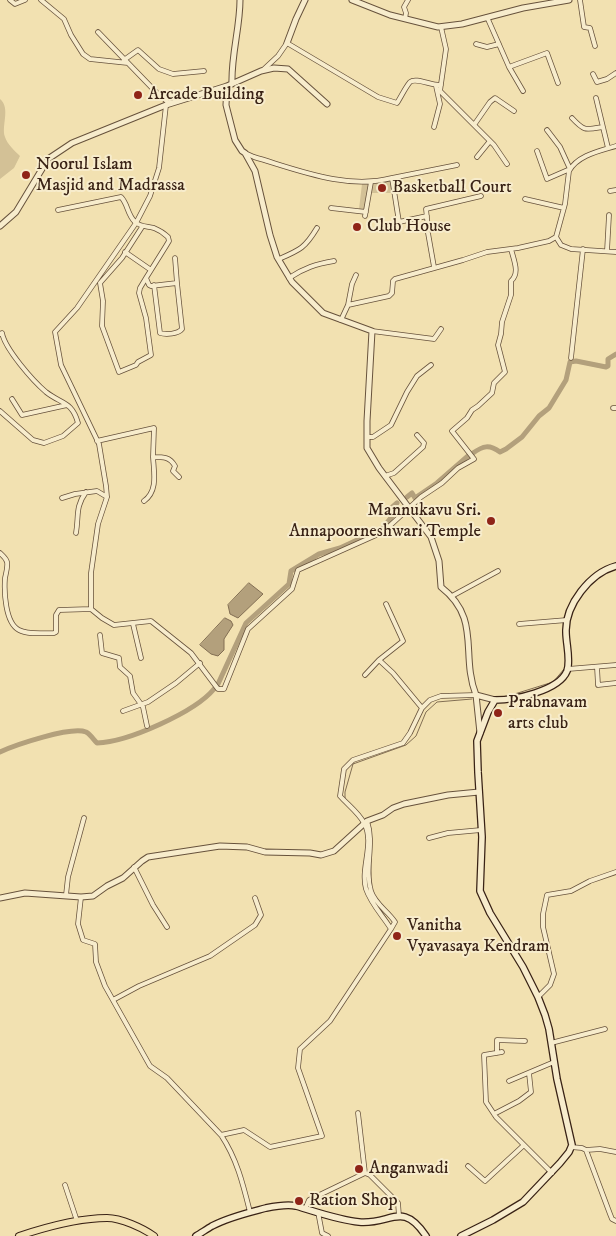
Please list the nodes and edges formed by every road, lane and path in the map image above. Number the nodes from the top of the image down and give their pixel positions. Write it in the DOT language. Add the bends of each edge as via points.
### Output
graph roads {
  1 [pos="10,0"];
  2 [pos="25,0"];
  3 [pos="41,0"];
  4 [pos="240,0"];
  5 [pos="305,0"];
  6 [pos="352,0"];
  7 [pos="408,0"];
  8 [pos="569,0"];
  9 [pos="580,0"];
  10 [pos="558,1"];
  11 [pos="366,2"];
  12 [pos="540,2"];
  13 [pos="487,17"];
  14 [pos="405,20"];
  15 [pos="441,27"];
  16 [pos="98,32"];
  17 [pos="288,43"];
  18 [pos="476,44"];
  19 [pos="498,44"];
  20 [pos="595,46"];
  21 [pos="126,62"];
  22 [pos="509,67"];
  23 [pos="204,71"];
  24 [pos="262,71"];
  25 [pos="616,73"];
  26 [pos="593,74"];
  27 [pos="558,84"];
  28 [pos="229,85"];
  29 [pos="438,86"];
  30 [pos="523,91"];
  31 [pos="596,98"];
  32 [pos="327,104"];
  33 [pos="168,105"];
  34 [pos="514,112"];
  35 [pos="572,118"];
  36 [pos="474,125"];
  37 [pos="434,127"];
  38 [pos="602,127"];
  39 [pos="547,130"];
  40 [pos="490,141"];
  41 [pos="615,146"];
  42 [pos="608,148"];
  43 [pos="537,151"];
  44 [pos="616,152"];
  45 [pos="245,153"];
  46 [pos="477,157"];
  47 [pos="507,164"];
  48 [pos="457,165"];
  49 [pos="570,169"];
  50 [pos="392,178"];
  51 [pos="371,182"];
  52 [pos="616,190"];
  53 [pos="610,191"];
  54 [pos="481,196"];
  55 [pos="525,199"];
  56 [pos="331,208"];
  57 [pos="564,208"];
  58 [pos="58,210"];
  59 [pos="609,215"];
  60 [pos="427,216"];
  61 [pos="136,222"];
  62 [pos="0,226"];
  63 [pos="142,227"];
  64 [pos="428,227"];
  65 [pos="317,228"];
  66 [pos="428,233"];
  67 [pos="556,237"];
  68 [pos="583,249"];
  69 [pos="511,250"];
  70 [pos="607,251"];
  71 [pos="126,252"];
  72 [pos="616,252"];
  73 [pos="175,258"];
  74 [pos="278,259"];
  75 [pos="334,261"];
  76 [pos="434,267"];
  77 [pos="151,270"];
  78 [pos="356,275"];
  79 [pos="146,278"];
  80 [pos="290,278"];
  81 [pos="177,283"];
  82 [pos="154,286"];
  83 [pos="348,305"];
  84 [pos="342,320"];
  85 [pos="441,329"];
  86 [pos="372,331"];
  87 [pos="0,334"];
  88 [pos="572,358"];
  89 [pos="431,365"];
  90 [pos="12,399"];
  91 [pos="67,405"];
  92 [pos="0,411"];
  93 [pos="417,435"];
  94 [pos="367,437"];
  95 [pos="97,441"];
  96 [pos="153,457"];
  97 [pos="385,476"];
  98 [pos="179,477"];
  99 [pos="86,492"];
  100 [pos="107,497"];
  101 [pos="62,498"];
  102 [pos="144,502"];
  103 [pos="407,505"];
  104 [pos="76,533"];
  105 [pos="0,553"];
  106 [pos="616,566"];
  107 [pos="498,571"];
  108 [pos="452,596"];
  109 [pos="386,604"];
  110 [pos="91,608"];
  111 [pos="567,620"];
  112 [pos="134,624"];
  113 [pos="519,624"];
  114 [pos="100,635"];
  115 [pos="142,658"];
  116 [pos="379,660"];
  117 [pos="200,663"];
  118 [pos="616,665"];
  119 [pos="597,667"];
  120 [pos="568,669"];
  121 [pos="365,675"];
  122 [pos="616,683"];
  123 [pos="476,694"];
  124 [pos="495,700"];
  125 [pos="140,705"];
  126 [pos="422,708"];
  127 [pos="123,711"];
  128 [pos="147,726"];
  129 [pos="480,732"];
  130 [pos="479,792"];
  131 [pos="84,818"];
  132 [pos="366,822"];
  133 [pos="481,830"];
  134 [pos="429,838"];
  135 [pos="134,867"];
  136 [pos="616,872"];
  137 [pos="66,895"];
  138 [pos="81,897"];
  139 [pos="0,898"];
  140 [pos="255,898"];
  141 [pos="167,927"];
  142 [pos="538,997"];
  143 [pos="113,1000"];
  144 [pos="605,1029"];
  145 [pos="525,1041"];
  146 [pos="551,1042"];
  147 [pos="554,1062"];
  148 [pos="529,1073"];
  149 [pos="509,1081"];
  150 [pos="358,1113"];
  151 [pos="494,1114"];
  152 [pos="221,1135"];
  153 [pos="524,1145"];
  154 [pos="571,1148"];
  155 [pos="586,1150"];
  156 [pos="616,1152"];
  157 [pos="468,1166"];
  158 [pos="365,1173"];
  159 [pos="552,1173"];
  160 [pos="65,1186"];
  161 [pos="305,1209"];
  162 [pos="250,1212"];
  163 [pos="318,1212"];
  164 [pos="399,1216"];
  165 [pos="77,1221"];
  166 [pos="616,1221"];
  167 [pos="30,1234"];
  168 [pos="19,1236"];
  169 [pos="154,1236"];
  170 [pos="196,1236"];
  171 [pos="328,1236"];
  172 [pos="426,1236"];
  173 [pos="461,1236"];
  1 -- 2 [label="street" via="15,4"];
  3 -- 21 [label="street" via="64,19 83,54 90,59"];
  4 -- 28 [label="street"];
  5 -- 17 [label="street"];
  6 -- 11 [label="street"];
  7 -- 14 [label="street" via="404,7"];
  8 -- 10 [label="street"];
  9 -- 20 [label="street" via="584,27 590,28"];
  10 -- 12 [label="street"];
  11 -- 14 [label="street"];
  12 -- 13 [label="street"];
  13 -- 15 [label="street"];
  13 -- 19 [label="street"];
  14 -- 15 [label="street"];
  15 -- 29 [label="street" via="446,50"];
  16 -- 21 [label="street"];
  17 -- 24 [label="street"];
  17 -- 29 [label="street" via="378,97 397,104 410,82 416,80"];
  18 -- 19 [label="street" via="487,47"];
  19 -- 22 [label="street"];
  21 -- 23 [label="street" via="138,50 159,69 173,74"];
  21 -- 33 [label="street"];
  22 -- 27 [label="street" via="547,53"];
  22 -- 30 [label="street"];
  24 -- 28 [label="street"];
  24 -- 32 [label="street" via="288,69"];
  25 -- 26 [label="street" via="597,82"];
  28 -- 33 [label="street"];
  28 -- 45 [label="street" via="226,105 235,140"];
  29 -- 36 [label="street"];
  29 -- 37 [label="street" via="440,104"];
  31 -- 38 [label="street"];
  33 -- 61 [label="street" via="159,168 150,196"];
  33 -- 62 [label="street" via="72,143 48,159 16,212"];
  34 -- 36 [label="street" via="495,98"];
  35 -- 38 [label="street" via="586,130"];
  36 -- 40 [label="street"];
  38 -- 42 [label="street"];
  39 -- 49 [label="street" via="560,147"];
  40 -- 46 [label="street"];
  40 -- 47 [label="street"];
  41 -- 42 [label="street"];
  41 -- 44 [label="street"];
  42 -- 49 [label="street" via="591,153"];
  43 -- 49 [label="street" via="547,179"];
  45 -- 51 [label="street" via="319,175"];
  45 -- 74 [label="street" via="255,172"];
  48 -- 50 [label="street"];
  49 -- 57 [label="street"];
  50 -- 51 [label="street"];
  50 -- 60 [label="street" via="399,222"];
  51 -- 56 [label="street" via="365,214"];
  52 -- 53 [label="street"];
  54 -- 60 [label="street" via="426,209"];
  55 -- 57 [label="street"];
  57 -- 67 [label="street"];
  58 -- 61 [label="street" via="121,197 128,215"];
  59 -- 70 [label="street"];
  60 -- 64 [label="street"];
  61 -- 63 [label="street"];
  61 -- 95 [label="street" via="77,308 55,332 61,365"];
  63 -- 71 [label="street"];
  63 -- 77 [label="street" via="159,230 169,241"];
  65 -- 74 [label="street" via="308,244"];
  66 -- 76 [label="street"];
  67 -- 68 [label="street" via="561,245"];
  67 -- 69 [label="street"];
  68 -- 70 [label="street"];
  68 -- 88 [label="street"];
  69 -- 76 [label="street" via="486,252"];
  69 -- 103 [label="street" via="517,272 511,282 511,295 498,344 505,372 494,383 492,393 452,431 474,459"];
  70 -- 72 [label="street"];
  71 -- 77 [label="street"];
  71 -- 79 [label="street" via="100,283 104,301 102,326 119,372 151,355 139,293"];
  73 -- 81 [label="street"];
  74 -- 80 [label="street"];
  75 -- 80 [label="street" via="314,264"];
  76 -- 83 [label="street" via="395,279 389,296"];
  77 -- 79 [label="street"];
  78 -- 83 [label="street"];
  79 -- 82 [label="street" via="149,285"];
  80 -- 84 [label="street" via="323,313"];
  81 -- 82 [label="street"];
  81 -- 82 [label="street" via="180,332 159,332"];
  83 -- 84 [label="street"];
  84 -- 86 [label="street"];
  85 -- 86 [label="street" via="434,340"];
  86 -- 94 [label="street"];
  87 -- 91 [label="street" via="13,355 46,392"];
  89 -- 94 [label="street" via="417,376 391,425 373,437"];
  90 -- 91 [label="street" via="22,415"];
  91 -- 92 [label="street" via="75,413 78,424 63,436 44,443 33,440"];
  93 -- 97 [label="street" via="424,443 423,447 394,473"];
  94 -- 97 [label="street" via="367,448"];
  95 -- 96 [label="street" via="154,428"];
  95 -- 100 [label="street"];
  96 -- 98 [label="street" via="172,460 173,472"];
  96 -- 102 [label="street" via="153,489"];
  97 -- 103 [label="street"];
  99 -- 100 [label="street" via="97,491"];
  99 -- 101 [label="street"];
  99 -- 104 [label="street" via="77,510"];
  100 -- 110 [label="street" via="98,524 91,572"];
  103 -- 108 [label="street" via="431,537 439,561 441,587"];
  103 -- 117 [label="street" via="383,532 298,570 292,589 248,629 224,689 218,689"];
  105 -- 110 [label="street" via="7,563 5,590 8,611 18,630 54,634 59,610"];
  106 -- 111 [label="main road" via="604,570 586,586 573,603"];
  107 -- 108 [label="street"];
  108 -- 123 [label="street" via="467,627 468,660"];
  109 -- 116 [label="street" via="403,641"];
  110 -- 112 [label="street" via="114,626"];
  111 -- 113 [label="street"];
  111 -- 120 [label="main road"];
  112 -- 115 [label="street"];
  112 -- 117 [label="street" via="151,621"];
  114 -- 125 [label="street" via="102,652 119,658 120,667 130,676"];
  116 -- 121 [label="street"];
  116 -- 126 [label="street"];
  117 -- 125 [label="street" via="176,683"];
  118 -- 119 [label="street"];
  119 -- 120 [label="street"];
  119 -- 122 [label="street" via="598,684"];
  120 -- 124 [label="main road" via="558,682 539,691 508,700"];
  123 -- 124 [label="street"];
  123 -- 126 [label="street" via="436,698"];
  123 -- 129 [label="street"];
  124 -- 129 [label="main road"];
  125 -- 127 [label="street"];
  125 -- 128 [label="street"];
  126 -- 132 [label="street" via="402,743 353,760 344,770 340,796"];
  129 -- 130 [label="main road" via="477,741"];
  130 -- 132 [label="street" via="404,804"];
  130 -- 133 [label="main road"];
  131 -- 137 [label="street"];
  132 -- 135 [label="street" via="334,851 321,855 220,846 148,857"];
  132 -- 152 [label="street" via="371,830 370,887 395,922 330,1021 300,1048 298,1068 322,1136 270,1147 244,1130"];
  133 -- 134 [label="street"];
  133 -- 142 [label="main road" via="480,891"];
  135 -- 138 [label="street" via="123,878 93,896"];
  135 -- 141 [label="street"];
  136 -- 142 [label="street" via="590,880 571,891 547,895 543,927 554,974 550,985"];
  137 -- 138 [label="street"];
  137 -- 139 [label="street" via="25,893"];
  138 -- 143 [label="street" via="78,924 83,940 94,944 96,962"];
  140 -- 143 [label="street" via="261,915 256,925 210,956"];
  142 -- 146 [label="main road"];
  143 -- 152 [label="street" via="150,1066 167,1078"];
  144 -- 146 [label="street"];
  145 -- 151 [label="street" via="497,1040 500,1053 484,1055 486,1102"];
  146 -- 147 [label="main road"];
  147 -- 148 [label="street"];
  147 -- 154 [label="main road"];
  148 -- 149 [label="street"];
  148 -- 151 [label="street" via="531,1092"];
  150 -- 158 [label="street"];
  151 -- 153 [label="street"];
  152 -- 162 [label="street" via="240,1173"];
  153 -- 157 [label="street" via="485,1181"];
  153 -- 159 [label="street"];
  154 -- 155 [label="street"];
  154 -- 159 [label="main road"];
  155 -- 156 [label="street"];
  155 -- 166 [label="street" via="612,1219"];
  158 -- 161 [label="street" via="309,1200"];
  158 -- 164 [label="street" via="398,1203"];
  159 -- 173 [label="main road" via="522,1202"];
  160 -- 165 [label="street"];
  161 -- 162 [label="main road" via="284,1206"];
  161 -- 163 [label="main road"];
  162 -- 170 [label="main road" via="220,1222"];
  163 -- 164 [label="main road" via="341,1220 361,1222"];
  163 -- 171 [label="street" via="320,1229"];
  164 -- 172 [label="main road" via="409,1217"];
  165 -- 167 [label="main road"];
  165 -- 169 [label="main road" via="108,1218"];
  167 -- 168 [label="main road"];
}
